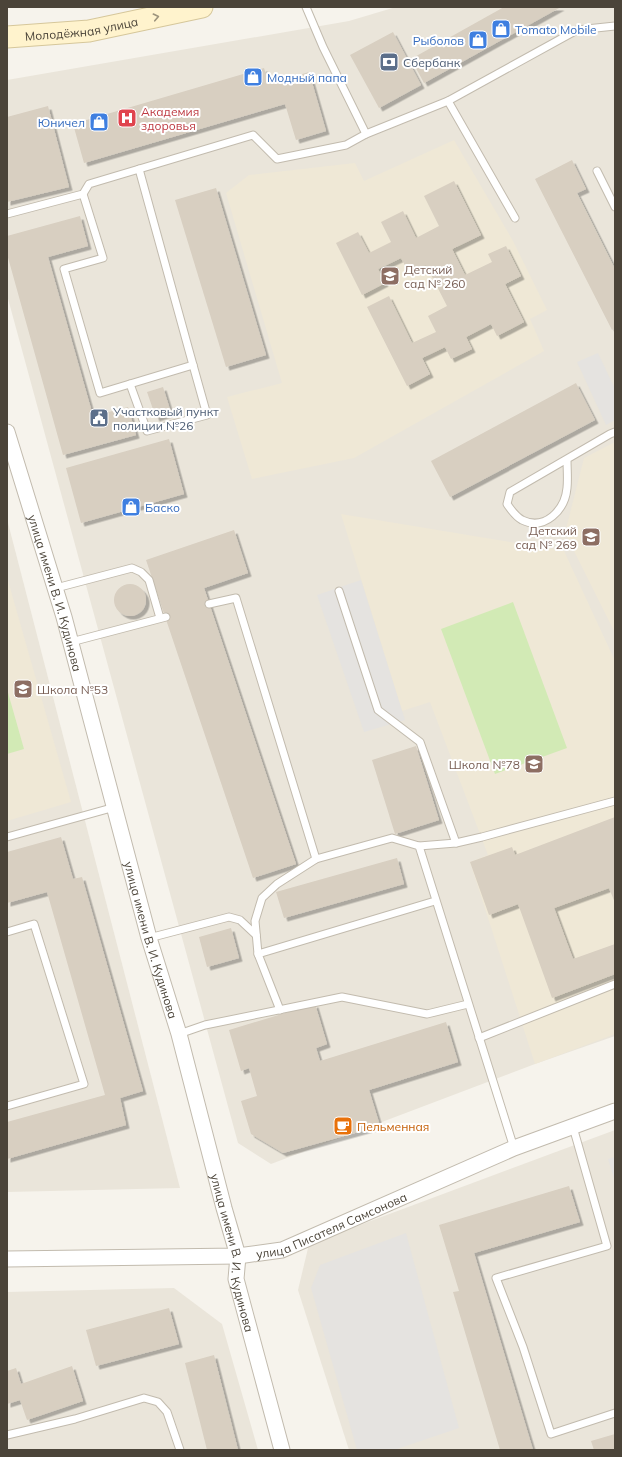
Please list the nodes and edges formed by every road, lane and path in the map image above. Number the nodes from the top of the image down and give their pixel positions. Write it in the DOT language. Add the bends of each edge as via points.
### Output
graph roads {
  1 [pos="202,7"];
  2 [pos="306,7"];
  3 [pos="615,26"];
  4 [pos="7,38"];
  5 [pos="448,101"];
  6 [pos="366,134"];
  7 [pos="139,169"];
  8 [pos="597,171"];
  9 [pos="83,194"];
  10 [pos="615,207"];
  11 [pos="7,214"];
  12 [pos="515,218"];
  13 [pos="193,365"];
  14 [pos="130,384"];
  15 [pos="7,432"];
  16 [pos="615,432"];
  17 [pos="566,460"];
  18 [pos="56,588"];
  19 [pos="339,591"];
  20 [pos="209,604"];
  21 [pos="71,642"];
  22 [pos="615,800"];
  23 [pos="115,807"];
  24 [pos="7,837"];
  25 [pos="456,843"];
  26 [pos="419,846"];
  27 [pos="316,859"];
  28 [pos="435,901"];
  29 [pos="7,932"];
  30 [pos="256,935"];
  31 [pos="149,938"];
  32 [pos="258,954"];
  33 [pos="615,984"];
  34 [pos="468,1004"];
  35 [pos="280,1010"];
  36 [pos="179,1034"];
  37 [pos="479,1038"];
  38 [pos="7,1106"];
  39 [pos="615,1111"];
  40 [pos="573,1127"];
  41 [pos="514,1148"];
  42 [pos="238,1256"];
  43 [pos="7,1259"];
  44 [pos="615,1413"];
  45 [pos="7,1435"];
  46 [pos="180,1450"];
  47 [pos="282,1450"];
  4 -- 1 [label="main road, Молодёжная улица, one-way" via="89,31"];
  2 -- 6 [label="lane"];
  3 -- 5 [label="lane" via="577,30"];
  5 -- 6 [label="lane"];
  5 -- 12 [label="lane"];
  6 -- 7 [label="lane" via="346,144 277,159 253,135"];
  7 -- 9 [label="lane" via="89,184"];
  7 -- 13 [label="lane"];
  8 -- 10 [label="lane"];
  9 -- 11 [label="lane"];
  9 -- 14 [label="lane" via="103,258 64,270 100,394"];
  13 -- 14 [label="lane"];
  13 -- 14 [label="lane" via="207,414 147,430"];
  15 -- 18 [label="street, улица имени В. И. Кудинова"];
  16 -- 17 [label="lane"];
  17 -- 17 [label="lane" via="567,489 562,505 554,516 535,523 517,516 507,504 510,492"];
  18 -- 21 [label="street, улица имени В. И. Кудинова"];
  18 -- 21 [label="lane" via="132,568 149,580 163,617"];
  19 -- 25 [label="lane" via="378,710 420,742"];
  20 -- 27 [label="lane" via="236,598"];
  21 -- 23 [label="street, улица имени В. И. Кудинова"];
  22 -- 25 [label="lane"];
  23 -- 24 [label="lane"];
  23 -- 31 [label="street, улица имени В. И. Кудинова"];
  25 -- 26 [label="lane"];
  26 -- 27 [label="lane" via="392,838"];
  26 -- 28 [label="lane"];
  27 -- 30 [label="lane" via="277,884 262,898 255,921"];
  28 -- 32 [label="lane"];
  28 -- 34 [label="lane"];
  29 -- 38 [label="lane" via="34,924 84,1084"];
  30 -- 31 [label="lane" via="240,920 229,917"];
  30 -- 32 [label="lane"];
  31 -- 36 [label="street, улица имени В. И. Кудинова"];
  32 -- 35 [label="lane"];
  33 -- 37 [label="lane"];
  34 -- 35 [label="lane" via="427,1014 342,997"];
  34 -- 37 [label="lane"];
  35 -- 36 [label="lane" via="205,1025"];
  36 -- 42 [label="street, улица имени В. И. Кудинова"];
  37 -- 41 [label="lane"];
  39 -- 40 [label="street, улица Писателя Самсонова"];
  40 -- 41 [label="street, улица Писателя Самсонова"];
  40 -- 44 [label="lane" via="607,1246 496,1278 523,1347 551,1434"];
  41 -- 42 [label="street, улица Писателя Самсонова" via="282,1250"];
  42 -- 43 [label="street, улица Писателя Самсонова"];
  42 -- 47 [label="street, улица имени В. И. Кудинова" via="236,1279"];
  45 -- 46 [label="lane" via="75,1419 144,1398 158,1402 167,1412"];
}
